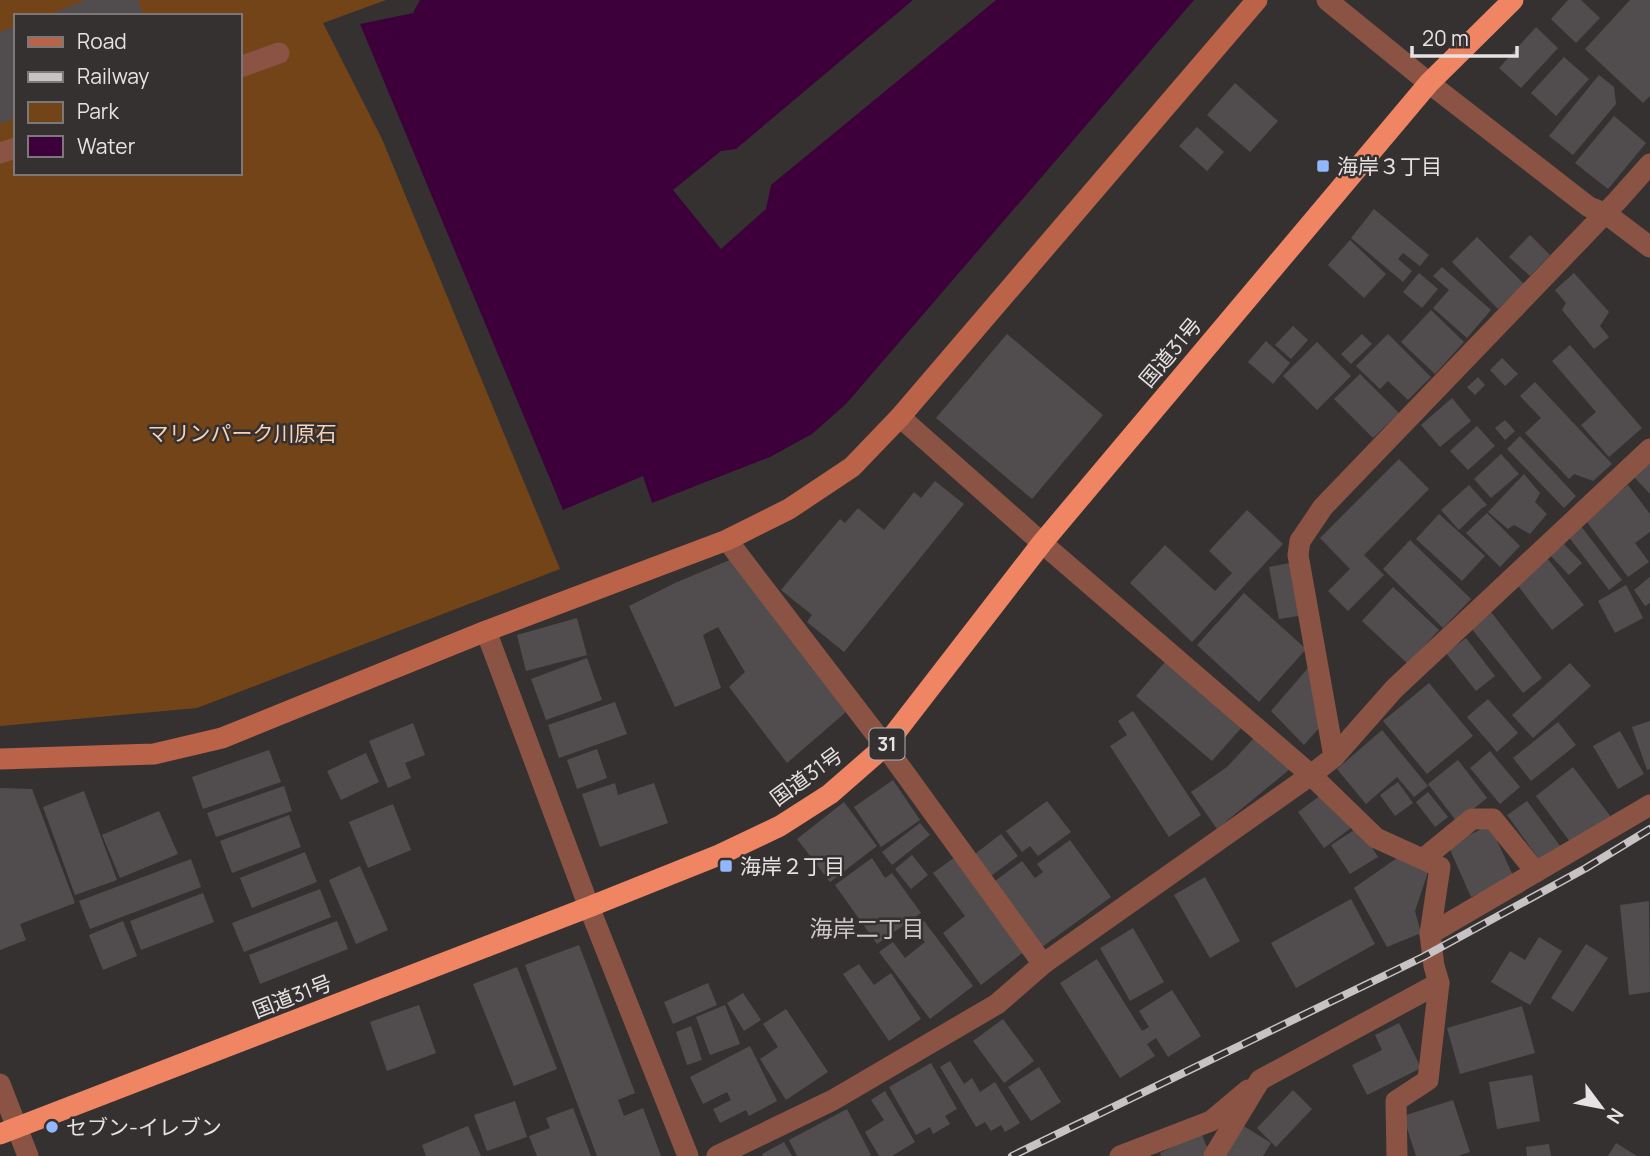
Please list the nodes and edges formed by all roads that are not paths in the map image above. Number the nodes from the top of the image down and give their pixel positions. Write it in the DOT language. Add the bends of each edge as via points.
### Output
graph roads {
  1 [pos="1257,0"];
  2 [pos="1326,0"];
  3 [pos="1513,0"];
  4 [pos="279,53"];
  5 [pos="242,66"];
  6 [pos="1429,83"];
  7 [pos="1650,164"];
  8 [pos="1605,213"];
  9 [pos="1650,247"];
  10 [pos="900,417"];
  11 [pos="1650,449"];
  12 [pos="727,540"];
  13 [pos="1042,543"];
  14 [pos="486,631"];
  15 [pos="885,747"];
  16 [pos="1334,757"];
  17 [pos="0,759"];
  18 [pos="1311,775"];
  19 [pos="1650,805"];
  20 [pos="1423,859"];
  21 [pos="1536,872"];
  22 [pos="589,907"];
  23 [pos="1430,934"];
  24 [pos="1043,964"];
  25 [pos="1439,983"];
  26 [pos="1260,1080"];
  27 [pos="0,1084"];
  28 [pos="9,1131"];
  29 [pos="27,1156"];
  30 [pos="688,1156"];
  31 [pos="717,1156"];
  32 [pos="1120,1156"];
  33 [pos="1214,1156"];
  34 [pos="1397,1156"];
  1 -- 10 [label="street"];
  2 -- 6 [label="street"];
  3 -- 6 [label="highway, 国道31号 / 31"];
  4 -- 5 [label="street"];
  6 -- 8 [label="street" via="1589,206"];
  6 -- 13 [label="highway, 国道31号 / 31"];
  7 -- 8 [label="street"];
  8 -- 9 [label="street"];
  8 -- 16 [label="street" via="1323,507 1300,541 1298,555"];
  10 -- 12 [label="street" via="852,467 789,509"];
  10 -- 13 [label="street"];
  11 -- 16 [label="street" via="1394,689"];
  12 -- 14 [label="street"];
  12 -- 15 [label="street"];
  13 -- 15 [label="highway, 国道31号 / 31"];
  13 -- 18 [label="street"];
  14 -- 17 [label="street" via="222,738 154,754"];
  14 -- 22 [label="street"];
  15 -- 22 [label="highway, 国道31号 / 31" via="830,794 780,825 719,855"];
  15 -- 24 [label="street"];
  16 -- 18 [label="street"];
  18 -- 20 [label="street" via="1376,838"];
  18 -- 24 [label="street"];
  19 -- 21 [label="street"];
  20 -- 21 [label="street" via="1472,819 1493,819"];
  20 -- 23 [label="street" via="1440,867"];
  21 -- 23 [label="street"];
  22 -- 28 [label="highway, 国道31号 / 31"];
  22 -- 30 [label="street"];
  23 -- 25 [label="street"];
  24 -- 31 [label="street" via="997,1004 845,1093"];
  25 -- 26 [label="street"];
  25 -- 34 [label="street" via="1428,1080 1396,1101"];
  26 -- 32 [label="street" via="1211,1121"];
  26 -- 33 [label="street"];
  27 -- 28 [label="street"];
  28 -- 29 [label="street"];
}
